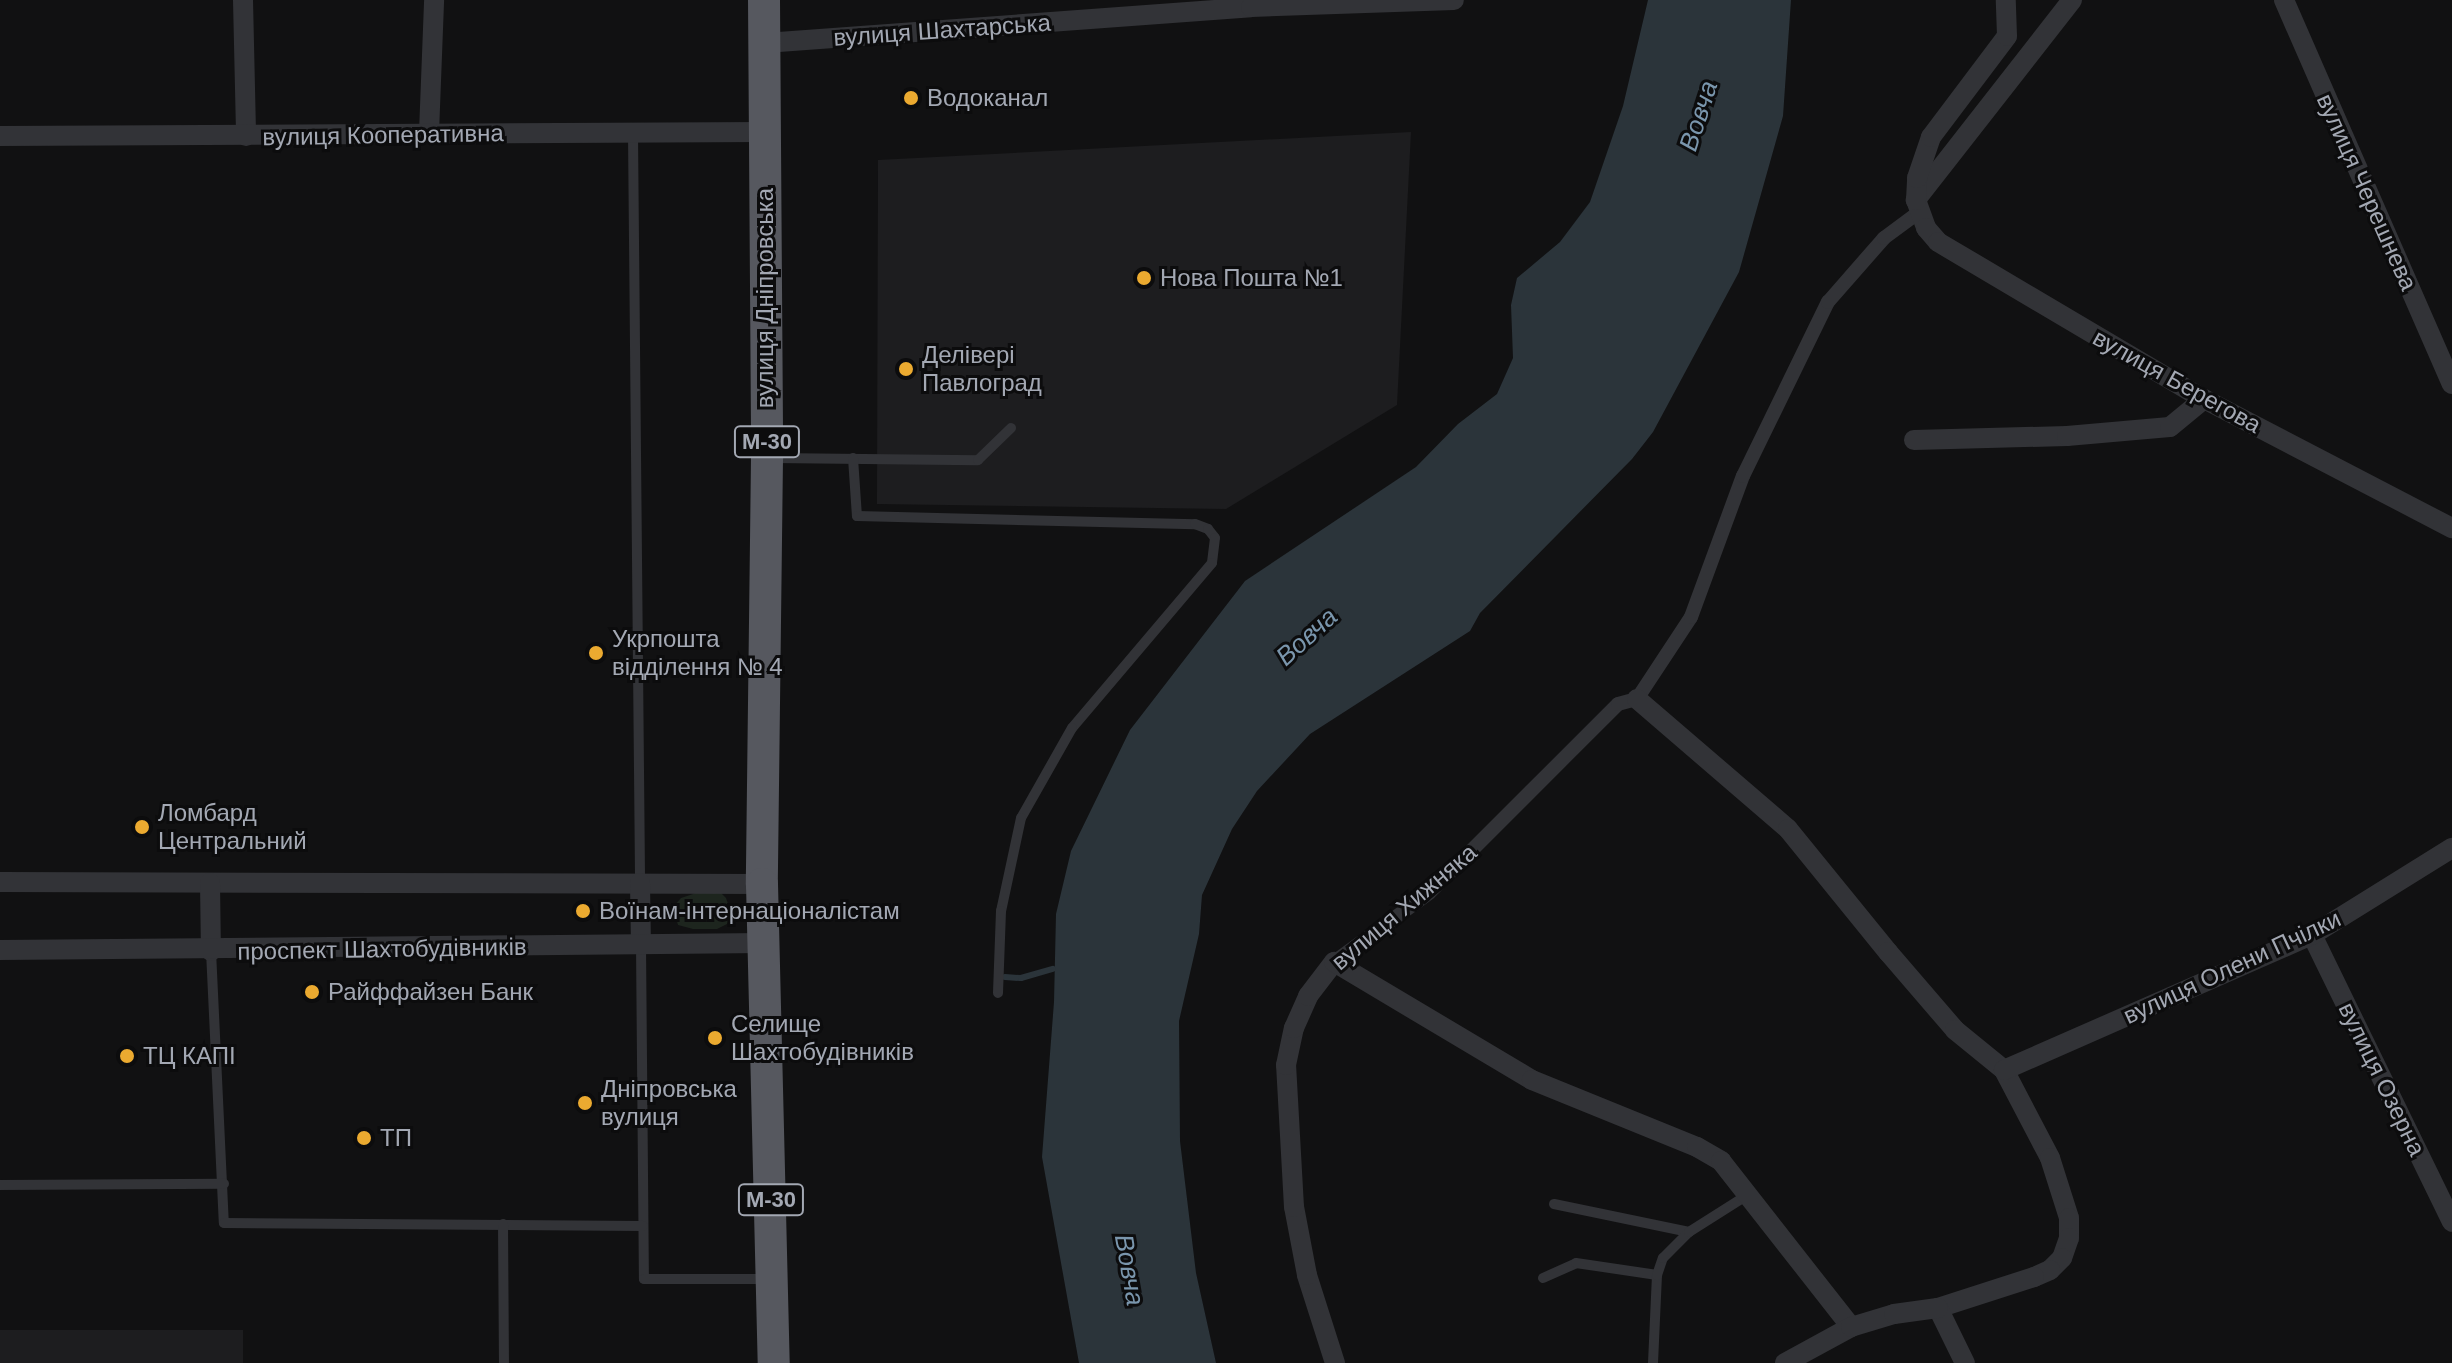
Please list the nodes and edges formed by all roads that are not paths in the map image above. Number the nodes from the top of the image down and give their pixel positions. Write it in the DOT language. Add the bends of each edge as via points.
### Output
graph roads {
  1 [pos="243,0"];
  2 [pos="434,0"];
  3 [pos="764,0"];
  4 [pos="1454,0"];
  5 [pos="2006,0"];
  6 [pos="2072,0"];
  7 [pos="2284,0"];
  8 [pos="1251,4"];
  9 [pos="765,43"];
  10 [pos="765,132"];
  11 [pos="429,133"];
  12 [pos="633,134"];
  13 [pos="0,136"];
  14 [pos="246,136"];
  15 [pos="1918,206"];
  16 [pos="2452,384"];
  17 [pos="2204,399"];
  18 [pos="1011,428"];
  19 [pos="1914,440"];
  20 [pos="767,458"];
  21 [pos="853,458"];
  22 [pos="2452,528"];
  23 [pos="1637,699"];
  24 [pos="2452,848"];
  25 [pos="0,882"];
  26 [pos="210,883"];
  27 [pos="640,883"];
  28 [pos="762,884"];
  29 [pos="2312,935"];
  30 [pos="764,943"];
  31 [pos="641,945"];
  32 [pos="0,950"];
  33 [pos="211,951"];
  34 [pos="1334,962"];
  35 [pos="998,993"];
  36 [pos="2004,1070"];
  37 [pos="224,1184"];
  38 [pos="0,1185"];
  39 [pos="1749,1194"];
  40 [pos="1554,1204"];
  41 [pos="2452,1222"];
  42 [pos="503,1224"];
  43 [pos="643,1226"];
  44 [pos="1689,1232"];
  45 [pos="1657,1275"];
  46 [pos="1543,1278"];
  47 [pos="773,1279"];
  48 [pos="1938,1308"];
  49 [pos="1851,1327"];
  50 [pos="504,1363"];
  51 [pos="774,1363"];
  52 [pos="1335,1363"];
  53 [pos="1653,1363"];
  54 [pos="1785,1363"];
  55 [pos="1965,1363"];
  1 -- 14 [label="street"];
  2 -- 11 [label="street"];
  3 -- 9 [label="highway, вулиця Дніпровська / М-30"];
  4 -- 8 [label="street, вулиця Шахтарська"];
  5 -- 15 [label="street" via="2007,36 1931,137 1917,178"];
  6 -- 15 [label="street"];
  7 -- 16 [label="street, вулиця Черешнева"];
  8 -- 9 [label="street, вулиця Шахтарська"];
  9 -- 10 [label="highway, вулиця Дніпровська / М-30"];
  10 -- 12 [label="street, вулиця Кооперативна"];
  10 -- 20 [label="highway, вулиця Дніпровська / М-30"];
  11 -- 12 [label="street, вулиця Кооперативна"];
  11 -- 14 [label="street, вулиця Кооперативна"];
  12 -- 27 [label="lane"];
  13 -- 14 [label="street, вулиця Кооперативна"];
  15 -- 17 [label="street, вулиця Берегова" via="1938,242"];
  15 -- 23 [label="street" via="1828,302 1743,476 1691,617"];
  17 -- 19 [label="street" via="2170,427"];
  17 -- 22 [label="street, вулиця Берегова"];
  18 -- 21 [label="lane" via="978,460"];
  20 -- 21 [label="lane"];
  20 -- 28 [label="highway, вулиця Дніпровська / М-30"];
  21 -- 35 [label="lane" via="857,516 1195,524 1215,538 1212,563 1072,728 1021,818 1001,911"];
  23 -- 34 [label="street, вулиця Хижняка" via="1618,704 1429,893"];
  23 -- 36 [label="street" via="1788,829 1955,1030"];
  24 -- 29 [label="street, вулиця Олени Пчілки"];
  25 -- 26 [label="street"];
  26 -- 27 [label="street"];
  26 -- 33 [label="street"];
  27 -- 28 [label="street"];
  27 -- 31 [label="street"];
  28 -- 30 [label="highway, вулиця Дніпровська / М-30"];
  29 -- 36 [label="street, вулиця Олени Пчілки"];
  29 -- 41 [label="street, вулиця Озерна"];
  30 -- 31 [label="street, проспект Шахтобудівників"];
  30 -- 47 [label="highway, вулиця Дніпровська / М-30"];
  31 -- 33 [label="street, проспект Шахтобудівників"];
  31 -- 43 [label="lane"];
  32 -- 33 [label="street, проспект Шахтобудівників"];
  33 -- 37 [label="lane"];
  34 -- 39 [label="street" via="1532,1080 1697,1147 1721,1161"];
  34 -- 52 [label="street, вулиця Хижняка" via="1308,996 1286,1065 1294,1207 1307,1275"];
  36 -- 48 [label="street" via="2062,1187 2069,1238 2062,1258 2050,1270"];
  37 -- 38 [label="lane"];
  37 -- 42 [label="lane" via="224,1223"];
  39 -- 44 [label="lane"];
  39 -- 49 [label="street"];
  40 -- 44 [label="lane"];
  42 -- 43 [label="lane"];
  42 -- 50 [label="lane"];
  43 -- 47 [label="lane" via="644,1279"];
  44 -- 45 [label="lane" via="1663,1258"];
  45 -- 46 [label="lane" via="1576,1263"];
  45 -- 53 [label="lane"];
  47 -- 51 [label="highway, вулиця Дніпровська / М-30"];
  48 -- 49 [label="street"];
  48 -- 55 [label="street"];
  49 -- 54 [label="street"];
}
